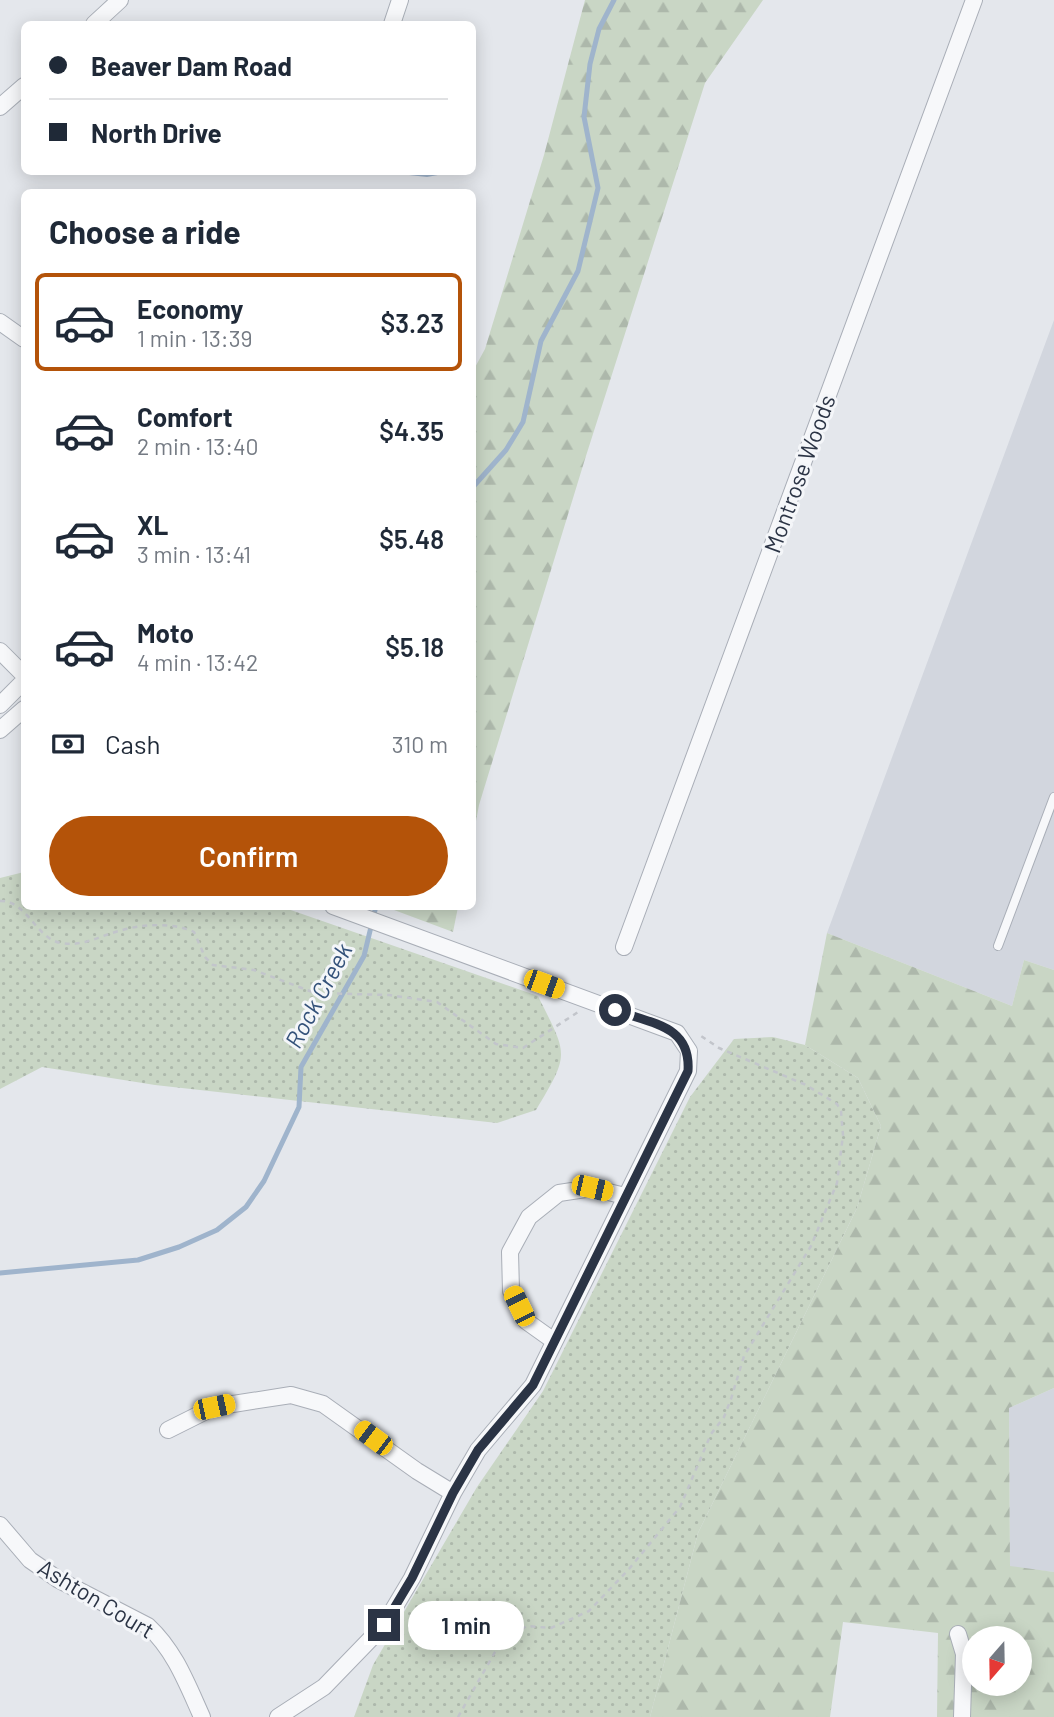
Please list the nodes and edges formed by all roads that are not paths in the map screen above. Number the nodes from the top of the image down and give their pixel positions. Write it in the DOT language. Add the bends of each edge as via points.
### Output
graph roads {
  1 [pos="120,0"];
  2 [pos="400,0"];
  3 [pos="974,0"];
  4 [pos="97,21"];
  5 [pos="393,21"];
  6 [pos="21,89"];
  7 [pos="0,107"];
  8 [pos="0,322"];
  9 [pos="21,337"];
  10 [pos="0,651"];
  11 [pos="21,672"];
  12 [pos="21,684"];
  13 [pos="0,705"];
  14 [pos="21,712"];
  15 [pos="0,730"];
  16 [pos="1054,797"];
  17 [pos="341,910"];
  18 [pos="998,946"];
  19 [pos="624,947"];
  20 [pos="625,1195"];
  21 [pos="554,1341"];
  22 [pos="168,1430"];
  23 [pos="453,1493"];
  24 [pos="0,1525"];
  25 [pos="958,1634"];
  26 [pos="202,1717"];
  27 [pos="278,1717"];
  28 [pos="962,1717"];
  1 -- 4 [label="street"];
  2 -- 5 [label="street"];
  3 -- 19 [label="street, Montrose Woods"];
  6 -- 7 [label="street"];
  8 -- 9 [label="street"];
  10 -- 11 [label="street"];
  12 -- 13 [label="street"];
  14 -- 15 [label="street"];
  16 -- 18 [label="lane"];
  17 -- 20 [label="street" via="677,1033 689,1051 688,1071"];
  20 -- 21 [label="street"];
  20 -- 21 [label="street" via="592,1188 559,1193 529,1217 510,1252 511,1291 526,1321"];
  21 -- 23 [label="street" via="533,1385 478,1450"];
  22 -- 23 [label="street" via="214,1407 291,1395 332,1410"];
  23 -- 27 [label="street" via="384,1625 324,1687"];
  24 -- 26 [label="street, Ashton Court" via="30,1560 160,1637 179,1665"];
  25 -- 28 [label="street" via="964,1654"];
}
